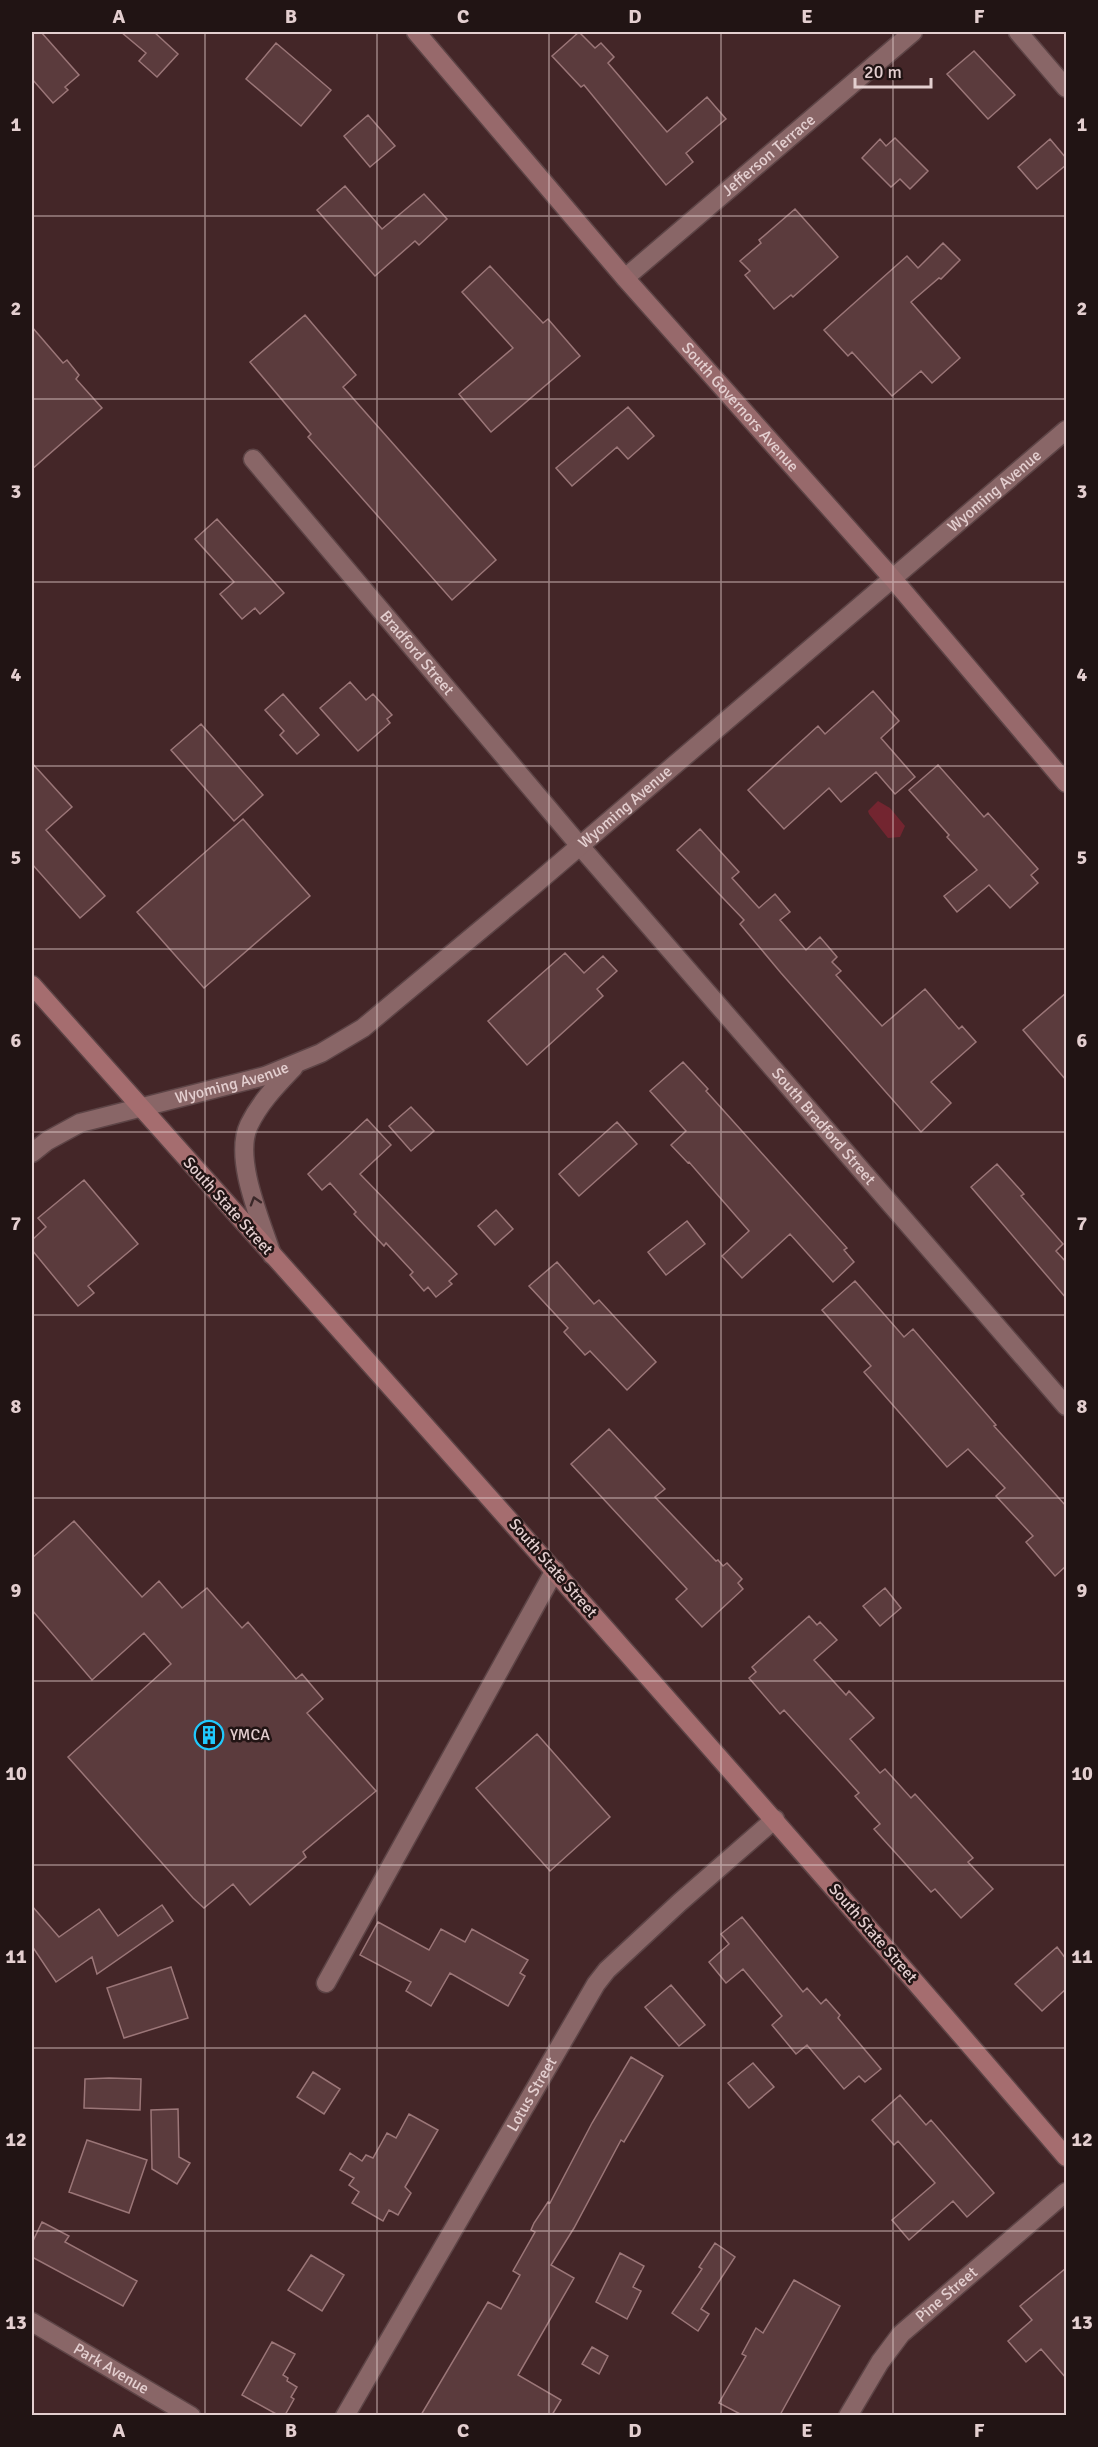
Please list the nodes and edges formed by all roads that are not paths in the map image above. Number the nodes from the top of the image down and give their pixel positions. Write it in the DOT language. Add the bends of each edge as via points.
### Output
graph roads {
  1 [pos="416,32"];
  2 [pos="913,32"];
  3 [pos="1018,32"];
  4 [pos="1066,88"];
  5 [pos="625,278"];
  6 [pos="1066,430"];
  7 [pos="253,459"];
  8 [pos="893,579"];
  9 [pos="1066,783"];
  10 [pos="580,846"];
  11 [pos="32,985"];
  12 [pos="297,1064"];
  13 [pos="141,1109"];
  14 [pos="32,1154"];
  15 [pos="272,1257"];
  16 [pos="1066,1406"];
  17 [pos="555,1570"];
  18 [pos="775,1819"];
  19 [pos="326,1983"];
  20 [pos="1066,2157"];
  21 [pos="1066,2192"];
  22 [pos="32,2322"];
  23 [pos="191,2415"];
  24 [pos="345,2415"];
  25 [pos="848,2415"];
  1 -- 5 [label="main road, South Governors Avenue"];
  2 -- 5 [label="street, Jefferson Terrace"];
  3 -- 4 [label="street"];
  5 -- 8 [label="main road, South Governors Avenue"];
  6 -- 8 [label="street, Wyoming Avenue"];
  7 -- 10 [label="street, Bradford Street"];
  8 -- 9 [label="main road, South Governors Avenue"];
  8 -- 10 [label="street, Wyoming Avenue"];
  10 -- 12 [label="street, Wyoming Avenue" via="363,1028"];
  10 -- 16 [label="street, South Bradford Street"];
  11 -- 13 [label="main road, South State Street"];
  12 -- 13 [label="street, Wyoming Avenue"];
  15 -- 12 [label="street, one-way" via="243,1163 244,1142 248,1127 267,1096"];
  13 -- 14 [label="street, Wyoming Avenue" via="80,1123"];
  13 -- 15 [label="main road, South State Street"];
  15 -- 17 [label="main road, South State Street"];
  17 -- 18 [label="main road, South State Street"];
  17 -- 19 [label="street"];
  18 -- 20 [label="main road, South State Street"];
  18 -- 24 [label="street, Lotus Street" via="680,1902 596,1984"];
  21 -- 25 [label="street, Pine Street" via="901,2334"];
  22 -- 23 [label="street, Park Avenue"];
}
